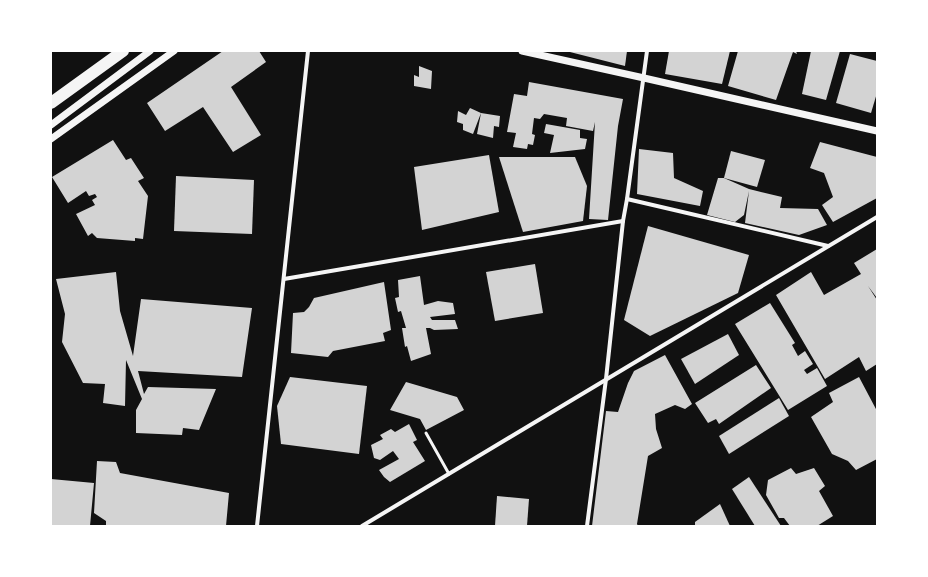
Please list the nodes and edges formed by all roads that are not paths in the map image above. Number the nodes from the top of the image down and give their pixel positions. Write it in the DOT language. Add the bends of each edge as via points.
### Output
graph roads {
  1 [pos="123,51"];
  2 [pos="150,51"];
  3 [pos="174,51"];
  4 [pos="308,51"];
  5 [pos="522,51"];
  6 [pos="648,51"];
  7 [pos="644,78"];
  8 [pos="51,103"];
  9 [pos="51,125"];
  10 [pos="877,131"];
  11 [pos="51,139"];
  12 [pos="627,199"];
  13 [pos="877,217"];
  14 [pos="623,221"];
  15 [pos="828,246"];
  16 [pos="284,279"];
  17 [pos="606,379"];
  18 [pos="426,433"];
  19 [pos="449,474"];
  20 [pos="257,526"];
  21 [pos="362,526"];
  22 [pos="587,526"];
  1 -- 8 [label="highway"];
  2 -- 9 [label="street"];
  3 -- 11 [label="street"];
  4 -- 16 [label="street"];
  5 -- 7 [label="street"];
  6 -- 7 [label="street"];
  7 -- 10 [label="street"];
  7 -- 12 [label="street"];
  12 -- 14 [label="street"];
  12 -- 15 [label="street"];
  13 -- 15 [label="street"];
  14 -- 16 [label="street"];
  14 -- 17 [label="street"];
  15 -- 17 [label="street"];
  16 -- 20 [label="street"];
  17 -- 19 [label="street"];
  17 -- 22 [label="street"];
  18 -- 19 [label="lane"];
  19 -- 21 [label="street"];
}
